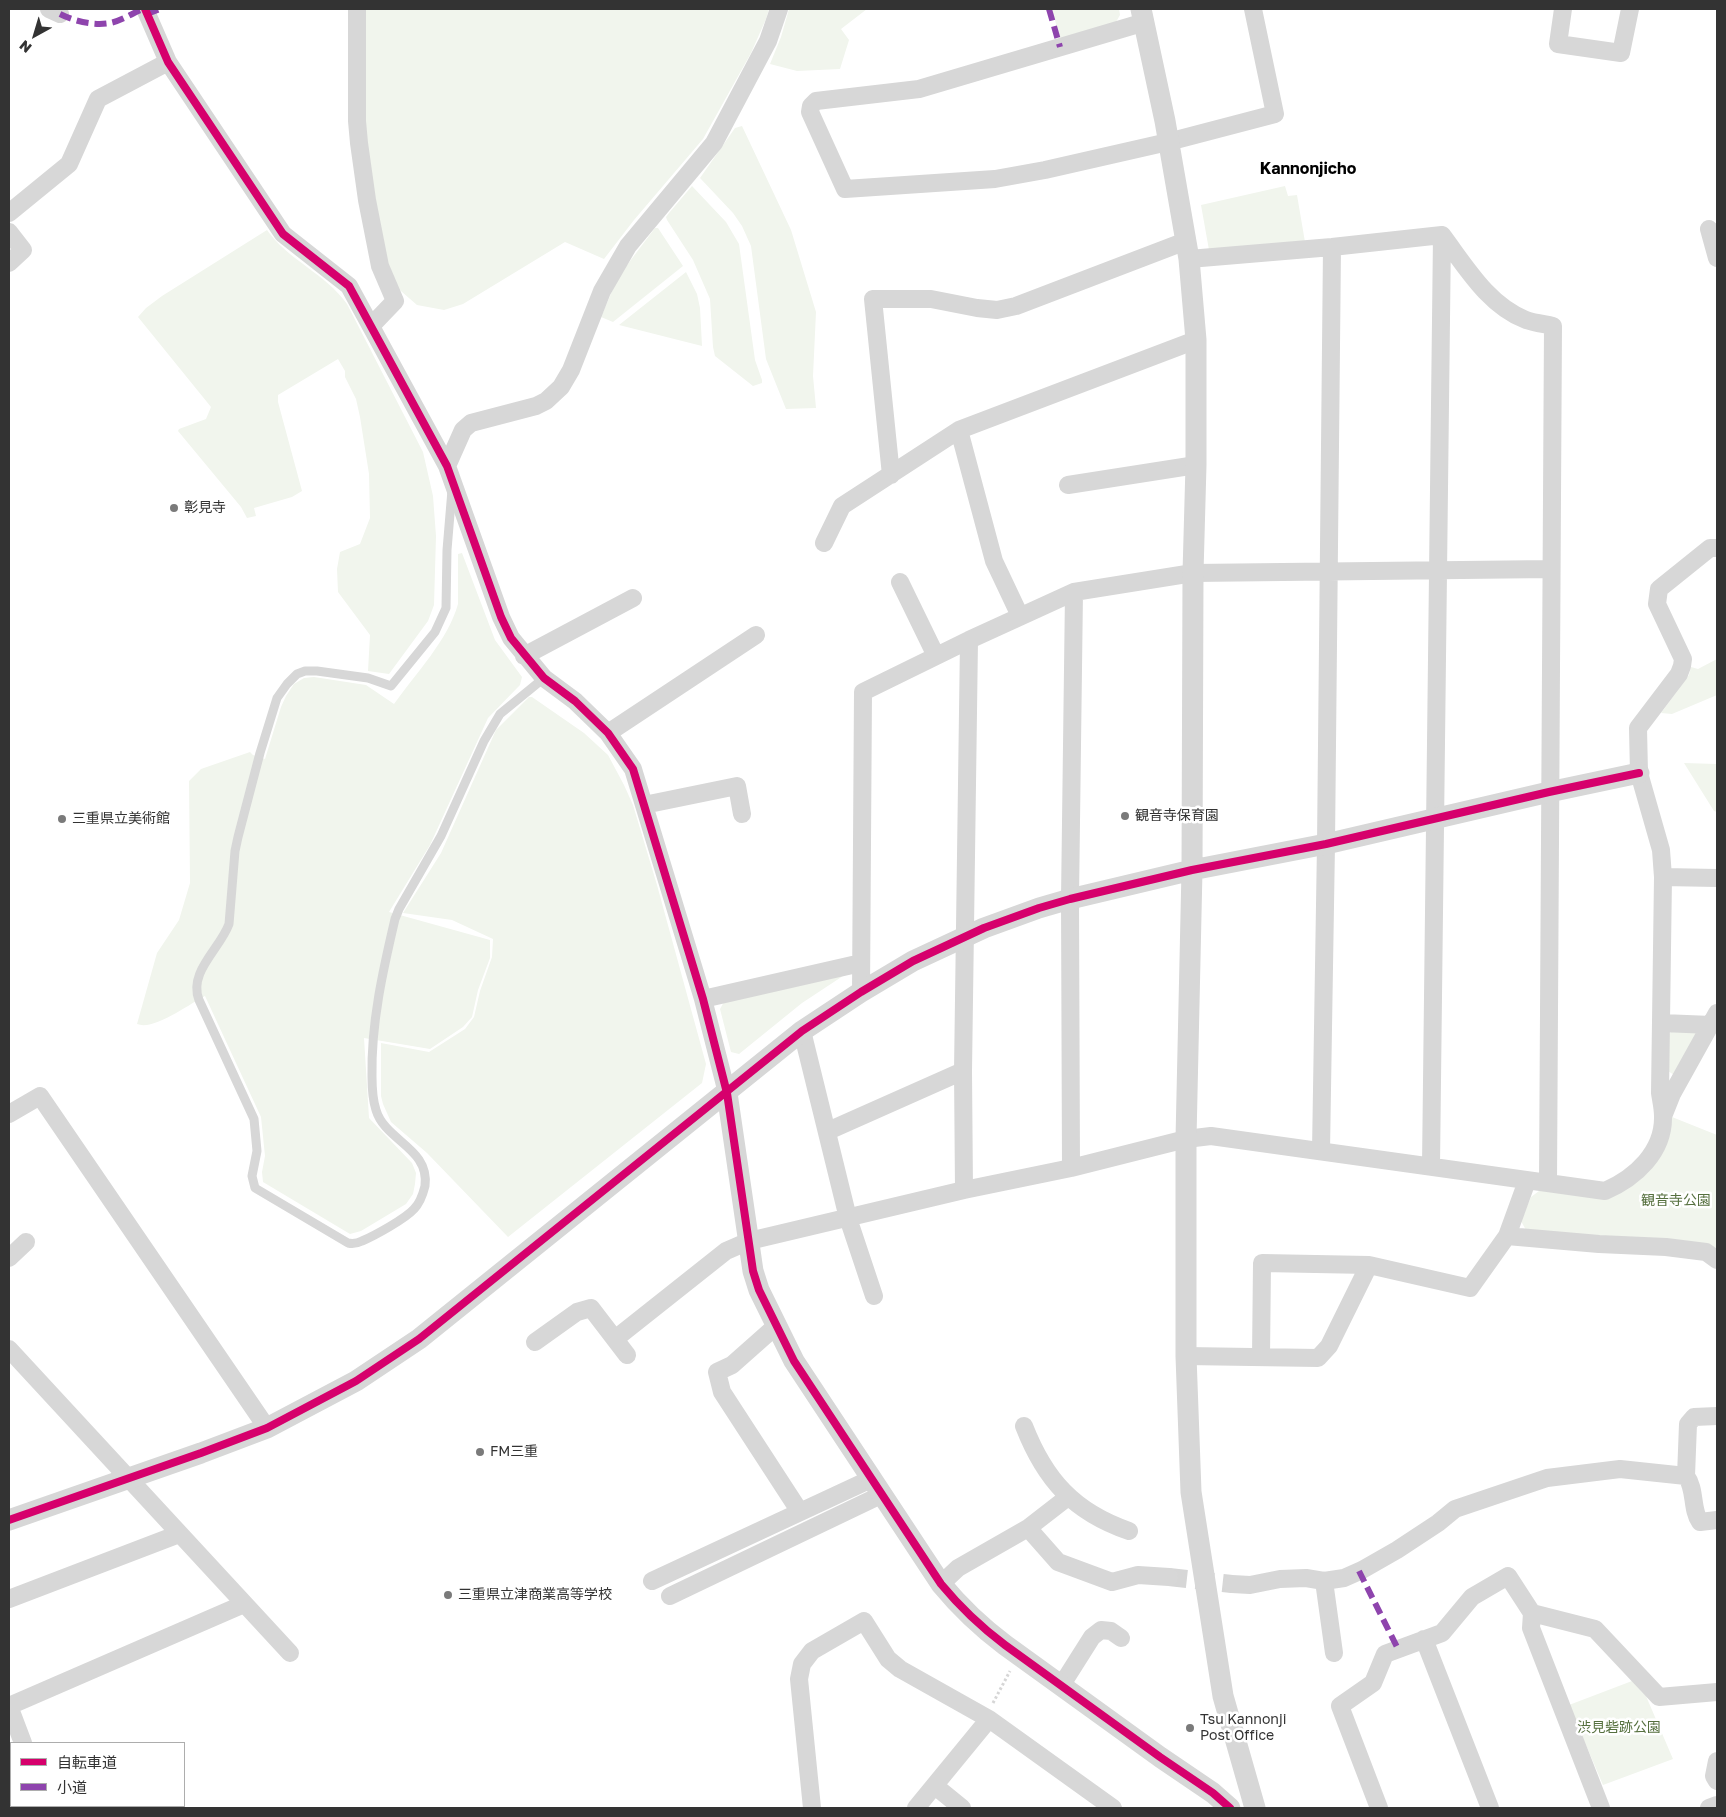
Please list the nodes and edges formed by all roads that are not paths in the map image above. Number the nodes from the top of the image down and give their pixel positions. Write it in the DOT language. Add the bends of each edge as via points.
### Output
graph roads {
  1 [pos="145,9"];
  2 [pos="357,9"];
  3 [pos="779,9"];
  4 [pos="1252,9"];
  5 [pos="1562,9"];
  6 [pos="1630,9"];
  7 [pos="1143,16"];
  8 [pos="168,62"];
  9 [pos="1168,142"];
  10 [pos="9,213"];
  11 [pos="1709,230"];
  12 [pos="9,232"];
  13 [pos="1442,236"];
  14 [pos="1332,247"];
  15 [pos="1187,250"];
  16 [pos="1717,258"];
  17 [pos="9,262"];
  18 [pos="371,326"];
  19 [pos="1196,340"];
  20 [pos="959,430"];
  21 [pos="1196,465"];
  22 [pos="446,466"];
  23 [pos="891,474"];
  24 [pos="452,483"];
  25 [pos="1068,485"];
  26 [pos="824,543"];
  27 [pos="1717,548"];
  28 [pos="1550,569"];
  29 [pos="1437,570"];
  30 [pos="1329,572"];
  31 [pos="1193,573"];
  32 [pos="900,582"];
  33 [pos="1074,592"];
  34 [pos="633,598"];
  35 [pos="1020,616"];
  36 [pos="756,635"];
  37 [pos="969,640"];
  38 [pos="524,656"];
  39 [pos="936,656"];
  40 [pos="544,678"];
  41 [pos="608,733"];
  42 [pos="1639,773"];
  43 [pos="1549,792"];
  44 [pos="644,805"];
  45 [pos="742,814"];
  46 [pos="1435,819"];
  47 [pos="1326,844"];
  48 [pos="1192,870"];
  49 [pos="1663,877"];
  50 [pos="1717,878"];
  51 [pos="1070,899"];
  52 [pos="965,937"];
  53 [pos="861,963"];
  54 [pos="861,992"];
  55 [pos="703,998"];
  56 [pos="1714,1019"];
  57 [pos="1662,1023"];
  58 [pos="802,1031"];
  59 [pos="964,1071"];
  60 [pos="727,1093"];
  61 [pos="9,1114"];
  62 [pos="1664,1117"];
  63 [pos="828,1131"];
  64 [pos="1186,1139"];
  65 [pos="1321,1151"];
  66 [pos="1431,1166"];
  67 [pos="1071,1168"];
  68 [pos="1527,1181"];
  69 [pos="1548,1182"];
  70 [pos="964,1190"];
  71 [pos="848,1218"];
  72 [pos="1507,1236"];
  73 [pos="749,1241"];
  74 [pos="26,1242"];
  75 [pos="9,1258"];
  76 [pos="1717,1260"];
  77 [pos="1369,1265"];
  78 [pos="874,1296"];
  79 [pos="776,1326"];
  80 [pos="614,1339"];
  81 [pos="535,1342"];
  82 [pos="9,1349"];
  83 [pos="627,1355"];
  84 [pos="1186,1356"];
  85 [pos="1261,1357"];
  86 [pos="1717,1416"];
  87 [pos="1024,1426"];
  88 [pos="267,1428"];
  89 [pos="1686,1476"];
  90 [pos="127,1478"];
  91 [pos="876,1487"];
  92 [pos="1068,1497"];
  93 [pos="800,1512"];
  94 [pos="9,1520"];
  95 [pos="1717,1520"];
  96 [pos="1028,1528"];
  97 [pos="1129,1531"];
  98 [pos="179,1534"];
  99 [pos="1169,1577"];
  100 [pos="652,1580"];
  101 [pos="1324,1581"];
  102 [pos="940,1584"];
  103 [pos="1232,1584"];
  104 [pos="670,1596"];
  105 [pos="9,1599"];
  106 [pos="244,1604"];
  107 [pos="1532,1613"];
  108 [pos="1121,1638"];
  109 [pos="1424,1639"];
  110 [pos="290,1653"];
  111 [pos="1334,1653"];
  112 [pos="1061,1686"];
  113 [pos="1717,1692"];
  114 [pos="9,1706"];
  115 [pos="987,1718"];
  116 [pos="23,1742"];
  117 [pos="1717,1761"];
  118 [pos="1717,1781"];
  119 [pos="935,1786"];
  120 [pos="1717,1805"];
  121 [pos="812,1808"];
  122 [pos="916,1808"];
  123 [pos="962,1808"];
  124 [pos="1113,1808"];
  125 [pos="1230,1808"];
  126 [pos="1255,1808"];
  127 [pos="1380,1808"];
  128 [pos="1490,1808"];
  129 [pos="1601,1808"];
  130 [pos="1709,1808"];
  1 -- 8 [label="street"];
  2 -- 18 [label="street" via="359,144 380,266 395,301"];
  3 -- 22 [label="street" via="768,41 714,143 628,246 602,291 571,370 560,387 536,406 471,423 463,430"];
  4 -- 9 [label="street" via="1275,114"];
  5 -- 6 [label="street" via="1558,44 1621,53"];
  7 -- 9 [label="street"];
  7 -- 9 [label="street" via="919,88 816,101 810,112 845,189 995,179"];
  8 -- 10 [label="street" via="98,99 69,164"];
  8 -- 18 [label="street" via="283,234 349,286"];
  9 -- 15 [label="street"];
  11 -- 16 [label="street"];
  12 -- 17 [label="street" via="23,250"];
  13 -- 14 [label="street"];
  13 -- 28 [label="street" via="1479,284 1509,312 1528,321 1553,326"];
  13 -- 29 [label="street"];
  14 -- 15 [label="street"];
  14 -- 30 [label="street"];
  15 -- 19 [label="street"];
  15 -- 23 [label="street" via="997,310 931,299 873,299"];
  18 -- 22 [label="street"];
  19 -- 20 [label="street"];
  19 -- 21 [label="street"];
  20 -- 23 [label="street"];
  20 -- 35 [label="street" via="994,561"];
  21 -- 25 [label="street"];
  21 -- 31 [label="street"];
  22 -- 24 [label="street"];
  23 -- 26 [label="street" via="842,506"];
  24 -- 38 [label="street" via="501,617"];
  24 -- 40 [label="lane" via="446,608 435,632 391,686 368,678 309,671 293,677 277,698 235,851 229,924 198,976 196,990 254,1119 257,1151 252,1176 255,1188 348,1243 361,1242 409,1214 421,1198 425,1184 424,1169 418,1158 380,1121 372,1094 373,1027 395,919 441,836 484,741 500,714"];
  27 -- 42 [label="street" via="1710,548 1659,589 1657,604 1683,659 1679,674 1638,728"];
  28 -- 29 [label="street"];
  28 -- 43 [label="street"];
  29 -- 30 [label="street"];
  29 -- 46 [label="street"];
  30 -- 31 [label="street"];
  30 -- 47 [label="street"];
  31 -- 33 [label="street"];
  31 -- 48 [label="street"];
  32 -- 39 [label="street"];
  33 -- 35 [label="street"];
  33 -- 51 [label="street"];
  34 -- 38 [label="street"];
  35 -- 37 [label="street"];
  36 -- 41 [label="street"];
  37 -- 39 [label="street"];
  37 -- 52 [label="street"];
  38 -- 40 [label="street"];
  39 -- 53 [label="street" via="863,692"];
  40 -- 41 [label="street"];
  41 -- 44 [label="street" via="633,768"];
  42 -- 43 [label="street"];
  42 -- 49 [label="street" via="1661,850"];
  43 -- 46 [label="street"];
  43 -- 69 [label="street"];
  44 -- 45 [label="street" via="736,786"];
  44 -- 55 [label="street"];
  46 -- 47 [label="street"];
  46 -- 66 [label="street"];
  47 -- 48 [label="street"];
  47 -- 65 [label="street"];
  48 -- 51 [label="street"];
  48 -- 64 [label="street"];
  49 -- 50 [label="street"];
  49 -- 57 [label="street"];
  51 -- 52 [label="street"];
  51 -- 67 [label="street"];
  52 -- 54 [label="street" via="912,961"];
  52 -- 59 [label="street"];
  53 -- 54 [label="street"];
  53 -- 55 [label="street"];
  54 -- 58 [label="street"];
  55 -- 60 [label="street"];
  56 -- 57 [label="street"];
  56 -- 62 [label="street" via="1672,1094"];
  57 -- 62 [label="street" via="1660,1093"];
  58 -- 60 [label="street"];
  58 -- 63 [label="street"];
  59 -- 63 [label="street"];
  59 -- 70 [label="street"];
  60 -- 73 [label="street"];
  60 -- 88 [label="street" via="419,1339 356,1381"];
  61 -- 88 [label="street" via="40,1096"];
  62 -- 69 [label="street" via="1656,1148 1646,1164 1626,1180 1605,1191"];
  63 -- 71 [label="street"];
  64 -- 65 [label="street" via="1211,1136"];
  64 -- 67 [label="street"];
  64 -- 84 [label="street"];
  65 -- 66 [label="street"];
  66 -- 68 [label="street"];
  67 -- 70 [label="street"];
  68 -- 69 [label="street"];
  68 -- 72 [label="street"];
  70 -- 71 [label="street"];
  71 -- 73 [label="street"];
  71 -- 78 [label="street"];
  72 -- 76 [label="street" via="1666,1247 1706,1252"];
  72 -- 77 [label="street" via="1470,1288"];
  73 -- 79 [label="street" via="759,1290"];
  73 -- 80 [label="street" via="726,1251"];
  74 -- 75 [label="street"];
  77 -- 85 [label="street" via="1329,1346 1318,1358"];
  77 -- 85 [label="street" via="1262,1263"];
  79 -- 91 [label="street" via="794,1361"];
  79 -- 93 [label="street" via="732,1365 717,1372 722,1392"];
  80 -- 81 [label="street" via="591,1308 577,1312"];
  80 -- 83 [label="street"];
  82 -- 90 [label="street"];
  84 -- 85 [label="street"];
  84 -- 126 [label="street" via="1191,1492 1204,1585 1222,1696"];
  86 -- 89 [label="street" via="1694,1417 1688,1424"];
  87 -- 92 [label="street" via="1032,1448 1048,1474"];
  88 -- 90 [label="street"];
  89 -- 95 [label="street" via="1700,1522"];
  89 -- 101 [label="street" via="1620,1469 1547,1478 1455,1509 1362,1570 1344,1578"];
  90 -- 94 [label="street"];
  90 -- 98 [label="street"];
  91 -- 93 [label="street"];
  91 -- 102 [label="street"];
  91 -- 104 [label="street"];
  92 -- 96 [label="street"];
  92 -- 97 [label="street" via="1106,1523"];
  93 -- 100 [label="street"];
  96 -- 99 [label="street" via="1058,1562 1112,1582 1138,1574"];
  96 -- 102 [label="street" via="958,1568"];
  98 -- 105 [label="street"];
  98 -- 106 [label="street"];
  101 -- 103 [label="street" via="1297,1578 1250,1585"];
  101 -- 111 [label="street"];
  102 -- 112 [label="street" via="981,1627"];
  106 -- 110 [label="street"];
  106 -- 114 [label="street"];
  107 -- 109 [label="street" via="1508,1576 1472,1597 1442,1633"];
  107 -- 113 [label="street" via="1596,1629 1660,1697"];
  107 -- 129 [label="street" via="1531,1628"];
  108 -- 112 [label="street" via="1101,1630 1092,1637"];
  109 -- 127 [label="street" via="1386,1654 1373,1683 1340,1706"];
  109 -- 128 [label="street"];
  112 -- 125 [label="street"];
  114 -- 116 [label="street"];
  115 -- 119 [label="street"];
  115 -- 121 [label="street" via="900,1669 888,1659 864,1621 812,1651 802,1664 799,1679"];
  115 -- 124 [label="street"];
  117 -- 118 [label="street" via="1714,1776"];
  119 -- 122 [label="street"];
  119 -- 123 [label="street"];
  120 -- 130 [label="street"];
}
